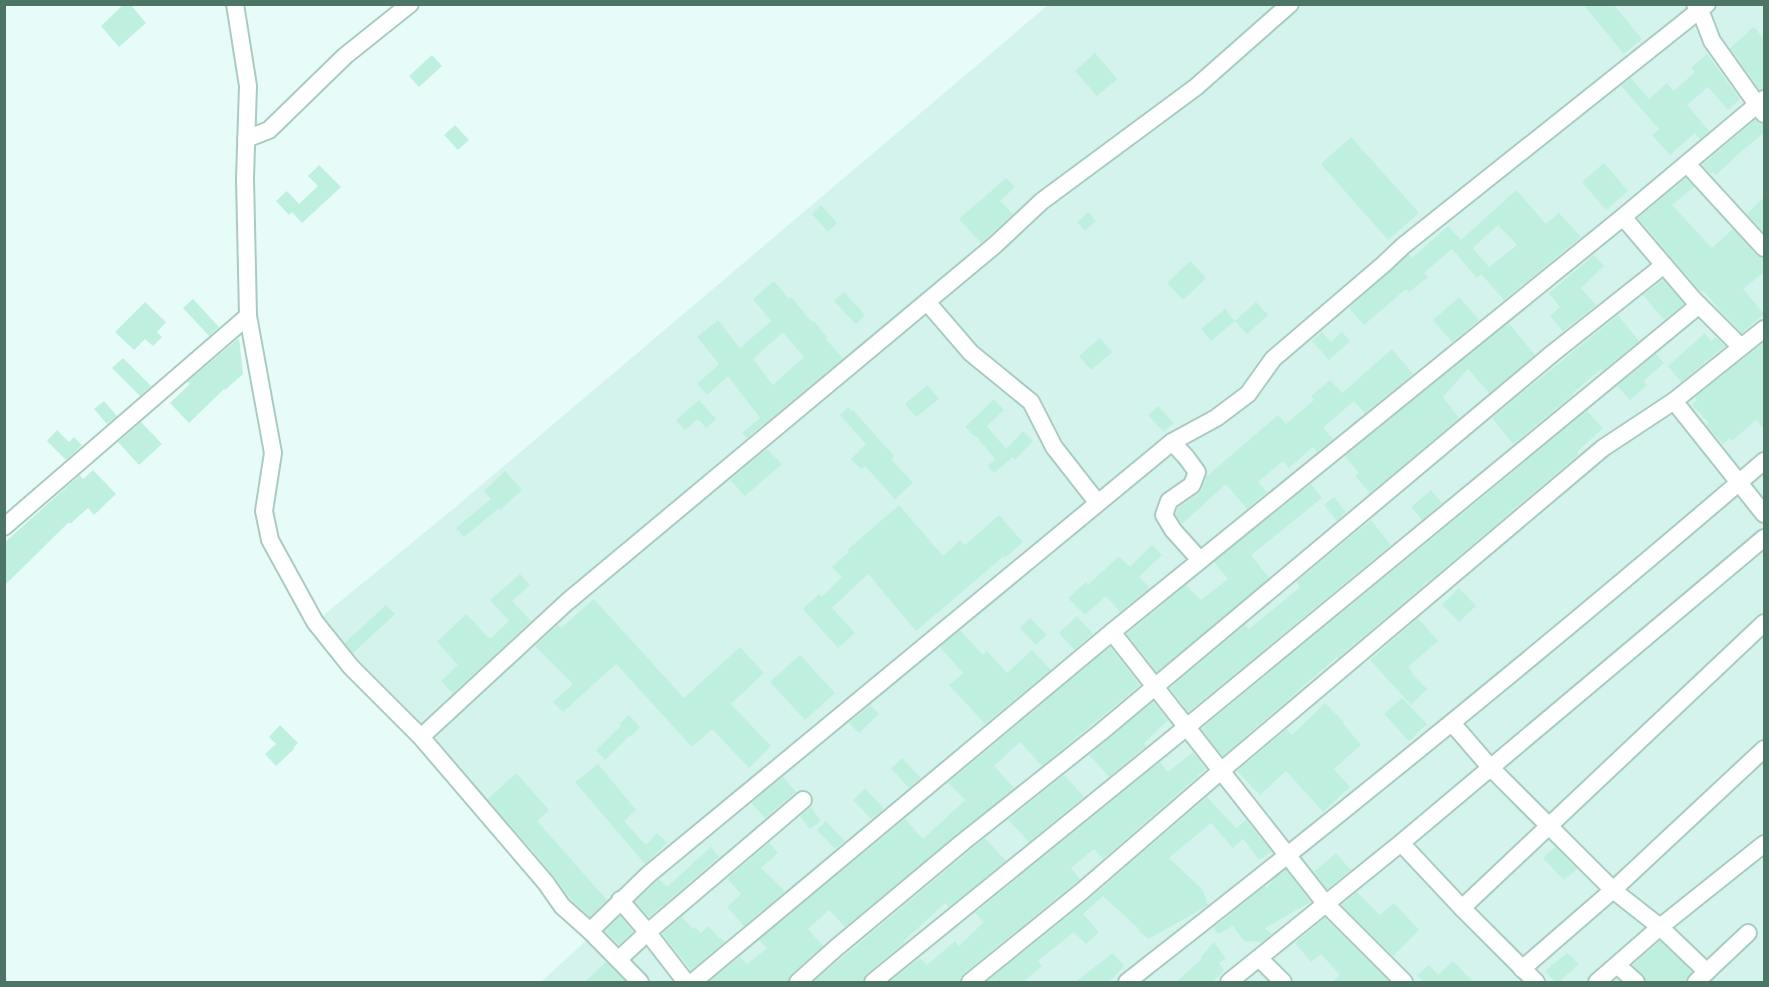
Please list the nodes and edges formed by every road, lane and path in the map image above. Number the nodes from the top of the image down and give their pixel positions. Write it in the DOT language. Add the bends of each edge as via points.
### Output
graph roads {
  1 [pos="235,4"];
  2 [pos="410,4"];
  3 [pos="1290,4"];
  4 [pos="1700,6"];
  5 [pos="1762,106"];
  6 [pos="246,139"];
  7 [pos="1687,164"];
  8 [pos="1623,217"];
  9 [pos="1764,248"];
  10 [pos="1664,265"];
  11 [pos="927,302"];
  12 [pos="1699,305"];
  13 [pos="248,316"];
  14 [pos="1762,334"];
  15 [pos="1741,347"];
  16 [pos="1674,401"];
  17 [pos="1172,442"];
  18 [pos="1764,461"];
  19 [pos="1739,483"];
  20 [pos="1097,502"];
  21 [pos="1763,508"];
  22 [pos="4,528"];
  23 [pos="1764,538"];
  24 [pos="1200,560"];
  25 [pos="1764,623"];
  26 [pos="1112,632"];
  27 [pos="1155,686"];
  28 [pos="1452,723"];
  29 [pos="1188,726"];
  30 [pos="420,737"];
  31 [pos="1764,749"];
  32 [pos="1490,767"];
  33 [pos="1222,770"];
  34 [pos="803,800"];
  35 [pos="1549,827"];
  36 [pos="1401,843"];
  37 [pos="1764,844"];
  38 [pos="1288,856"];
  39 [pos="1613,890"];
  40 [pos="620,900"];
  41 [pos="1325,903"];
  42 [pos="1462,909"];
  43 [pos="1660,927"];
  44 [pos="590,931"];
  45 [pos="648,932"];
  46 [pos="1748,933"];
  47 [pos="1260,958"];
  48 [pos="619,959"];
  49 [pos="1617,965"];
  50 [pos="1522,969"];
  51 [pos="1701,977"];
  52 [pos="640,982"];
  53 [pos="687,982"];
  54 [pos="693,982"];
  55 [pos="798,982"];
  56 [pos="873,982"];
  57 [pos="970,982"];
  58 [pos="1127,982"];
  59 [pos="1229,982"];
  60 [pos="1283,982"];
  61 [pos="1404,982"];
  62 [pos="1536,982"];
  63 [pos="1597,982"];
  64 [pos="1636,982"];
  1 -- 6 [label="street" via="248,86"];
  2 -- 6 [label="street" via="345,56 269,130"];
  3 -- 11 [label="street" via="1196,87 1042,201"];
  4 -- 5 [label="street" via="1712,41"];
  4 -- 17 [label="street" via="1402,246 1273,359 1248,394 1216,418"];
  5 -- 7 [label="street"];
  6 -- 13 [label="street"];
  7 -- 8 [label="street"];
  7 -- 9 [label="street"];
  8 -- 10 [label="street"];
  8 -- 24 [label="street"];
  10 -- 12 [label="street"];
  10 -- 27 [label="street" via="1553,352"];
  11 -- 20 [label="street" via="971,353 1031,402 1054,447"];
  11 -- 30 [label="street" via="567,602"];
  12 -- 15 [label="street"];
  12 -- 29 [label="street"];
  13 -- 22 [label="street"];
  13 -- 30 [label="street" via="273,453 264,511 270,540 315,622 351,667"];
  14 -- 15 [label="street"];
  15 -- 16 [label="street"];
  16 -- 19 [label="street"];
  16 -- 33 [label="street" via="1603,448"];
  17 -- 20 [label="street"];
  17 -- 24 [label="street" via="1197,472 1192,485 1169,501 1164,515"];
  18 -- 19 [label="street"];
  19 -- 21 [label="street"];
  19 -- 28 [label="street"];
  20 -- 40 [label="street"];
  23 -- 32 [label="street"];
  24 -- 26 [label="street"];
  25 -- 35 [label="street"];
  26 -- 27 [label="street"];
  26 -- 54 [label="street"];
  27 -- 29 [label="street"];
  27 -- 55 [label="street"];
  28 -- 32 [label="street"];
  28 -- 38 [label="street"];
  29 -- 33 [label="street"];
  29 -- 56 [label="street"];
  30 -- 44 [label="street" via="562,906"];
  31 -- 39 [label="street"];
  32 -- 35 [label="street"];
  32 -- 36 [label="street"];
  33 -- 38 [label="street"];
  33 -- 57 [label="street"];
  34 -- 45 [label="street"];
  35 -- 39 [label="street"];
  35 -- 42 [label="street"];
  36 -- 41 [label="street"];
  36 -- 42 [label="street"];
  37 -- 43 [label="street"];
  38 -- 41 [label="street"];
  38 -- 58 [label="street"];
  39 -- 43 [label="street"];
  39 -- 50 [label="street"];
  40 -- 44 [label="street"];
  40 -- 45 [label="street"];
  41 -- 47 [label="street"];
  41 -- 61 [label="street"];
  42 -- 50 [label="street"];
  43 -- 49 [label="street"];
  43 -- 51 [label="street"];
  44 -- 48 [label="street"];
  45 -- 48 [label="street"];
  45 -- 53 [label="street"];
  46 -- 51 [label="street"];
  47 -- 59 [label="street"];
  47 -- 60 [label="street"];
  48 -- 52 [label="street"];
  49 -- 63 [label="street"];
  49 -- 64 [label="street"];
  50 -- 62 [label="street"];
}
